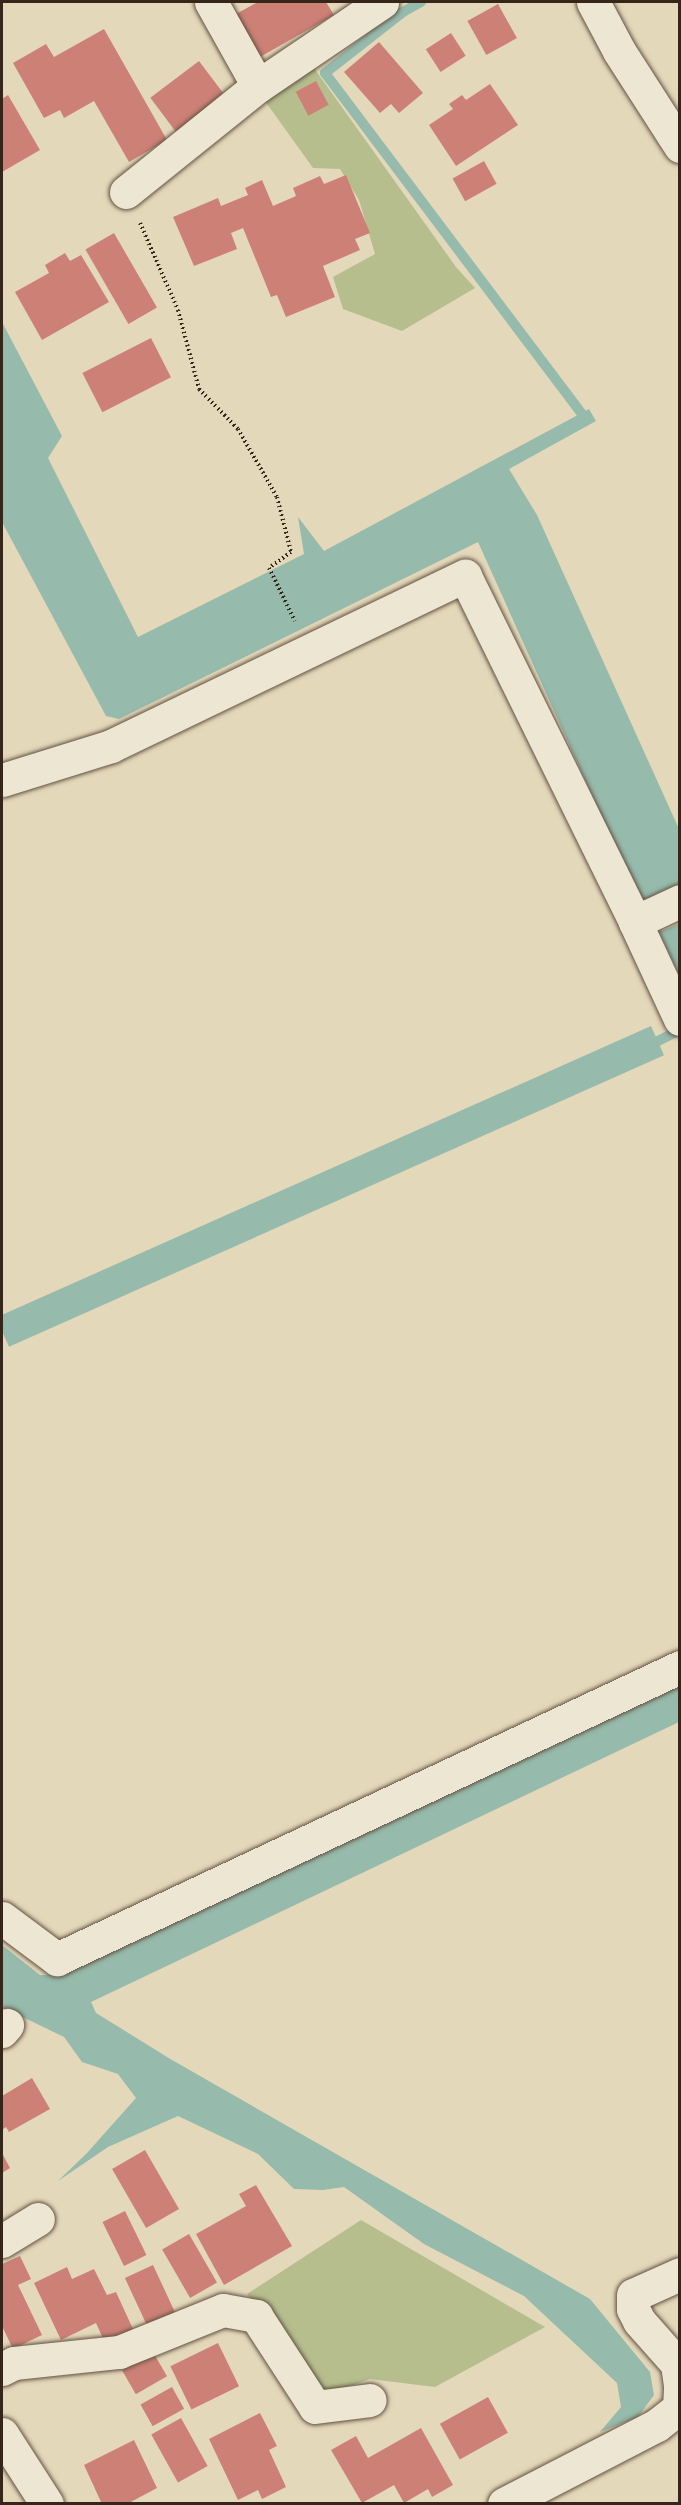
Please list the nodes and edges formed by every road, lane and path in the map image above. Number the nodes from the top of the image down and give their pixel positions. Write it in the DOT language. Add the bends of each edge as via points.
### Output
graph roads {
  1 [pos="211,2"];
  2 [pos="382,2"];
  3 [pos="592,2"];
  4 [pos="258,86"];
  5 [pos="680,146"];
  6 [pos="126,192"];
  7 [pos="310,651"];
  8 [pos="2,780"];
  9 [pos="659,911"];
  10 [pos="679,1017"];
  11 [pos="680,1667"];
  12 [pos="2,1918"];
  13 [pos="38,2219"];
  14 [pos="2,2241"];
  15 [pos="680,2274"];
  16 [pos="2,2369"];
  17 [pos="680,2388"];
  18 [pos="370,2400"];
  19 [pos="2,2434"];
  20 [pos="47,2504"];
  21 [pos="504,2504"];
  1 -- 4 [label="street"];
  2 -- 4 [label="street"];
  3 -- 5 [label="street"];
  4 -- 6 [label="street"];
  6 -- 7 [label="path" via="178,310 199,389 238,429 277,497 291,552 269,568"];
  7 -- 8 [label="street" via="111,746"];
  7 -- 9 [label="street" via="465,576"];
  9 -- 10 [label="street"];
  11 -- 12 [label="street" via="57,1959"];
  13 -- 14 [label="street"];
  15 -- 17 [label="street" via="633,2295 633,2309 639,2321 677,2364"];
  16 -- 18 [label="street" via="15,2363 119,2352 223,2310 255,2316 315,2407"];
  17 -- 21 [label="street" via="679,2408 657,2425"];
  19 -- 20 [label="street"];
}
